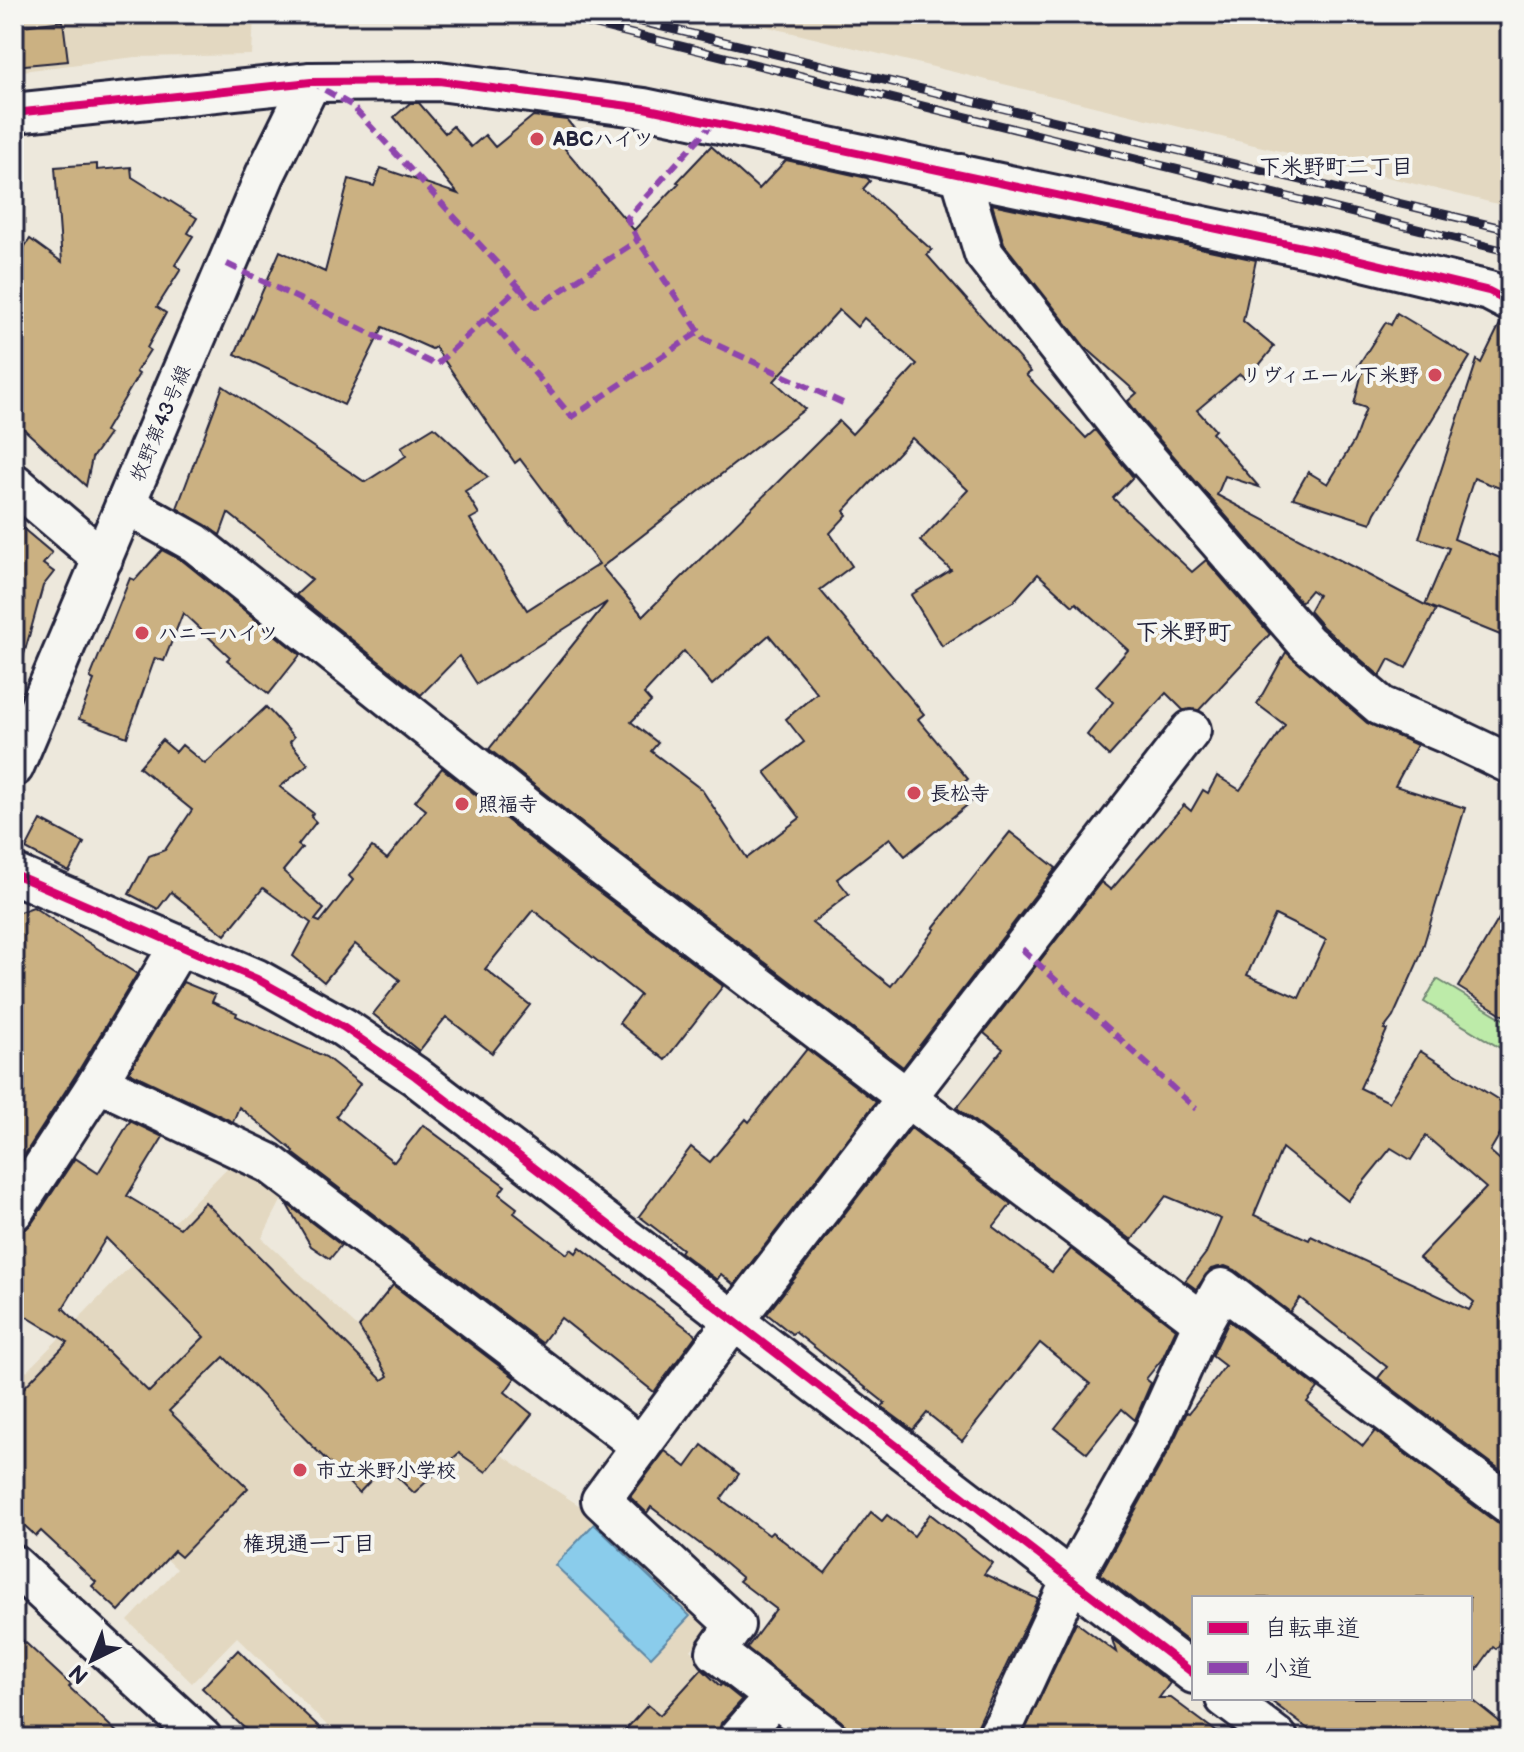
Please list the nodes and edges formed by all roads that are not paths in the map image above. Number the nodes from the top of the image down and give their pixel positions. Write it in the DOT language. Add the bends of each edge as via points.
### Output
graph roads {
  1 [pos="311,82"];
  2 [pos="14,113"];
  3 [pos="960,174"];
  4 [pos="1510,302"];
  5 [pos="14,483"];
  6 [pos="125,504"];
  7 [pos="103,559"];
  8 [pos="1191,730"];
  9 [pos="18,742"];
  10 [pos="1510,764"];
  11 [pos="14,874"];
  12 [pos="179,946"];
  13 [pos="98,1082"];
  14 [pos="907,1097"];
  15 [pos="14,1211"];
  16 [pos="733,1322"];
  17 [pos="1203,1322"];
  18 [pos="641,1446"];
  19 [pos="1510,1505"];
  20 [pos="14,1565"];
  21 [pos="1071,1580"];
  22 [pos="1192,1672"];
  23 [pos="774,1697"];
  24 [pos="1228,1700"];
  25 [pos="202,1738"];
  26 [pos="738,1738"];
  27 [pos="828,1738"];
  28 [pos="996,1738"];
  29 [pos="1278,1738"];
  1 -- 2 [label="street"];
  1 -- 3 [label="street" via="439,81 644,108"];
  1 -- 6 [label="street, 牧野第43号線" via="265,175"];
  3 -- 4 [label="street" via="1331,253 1489,291"];
  3 -- 10 [label="street" via="984,254 1127,436 1307,643 1381,706"];
  5 -- 7 [label="street"];
  6 -- 7 [label="street, 牧野第43号線"];
  6 -- 14 [label="street" via="195,543 588,856"];
  7 -- 9 [label="street, 牧野第43号線"];
  8 -- 14 [label="street"];
  11 -- 12 [label="street"];
  12 -- 13 [label="street"];
  12 -- 16 [label="street" via="257,979 379,1051"];
  13 -- 15 [label="street"];
  13 -- 18 [label="street" via="269,1163"];
  14 -- 16 [label="street"];
  14 -- 17 [label="street"];
  16 -- 18 [label="street"];
  16 -- 21 [label="street"];
  17 -- 19 [label="street" via="1222,1288"];
  17 -- 21 [label="street" via="1153,1433"];
  18 -- 23 [label="street" via="601,1500 735,1625 716,1652"];
  20 -- 25 [label="street"];
  21 -- 22 [label="street"];
  21 -- 28 [label="street"];
  23 -- 26 [label="street"];
  23 -- 27 [label="street"];
  24 -- 29 [label="street"];
}
